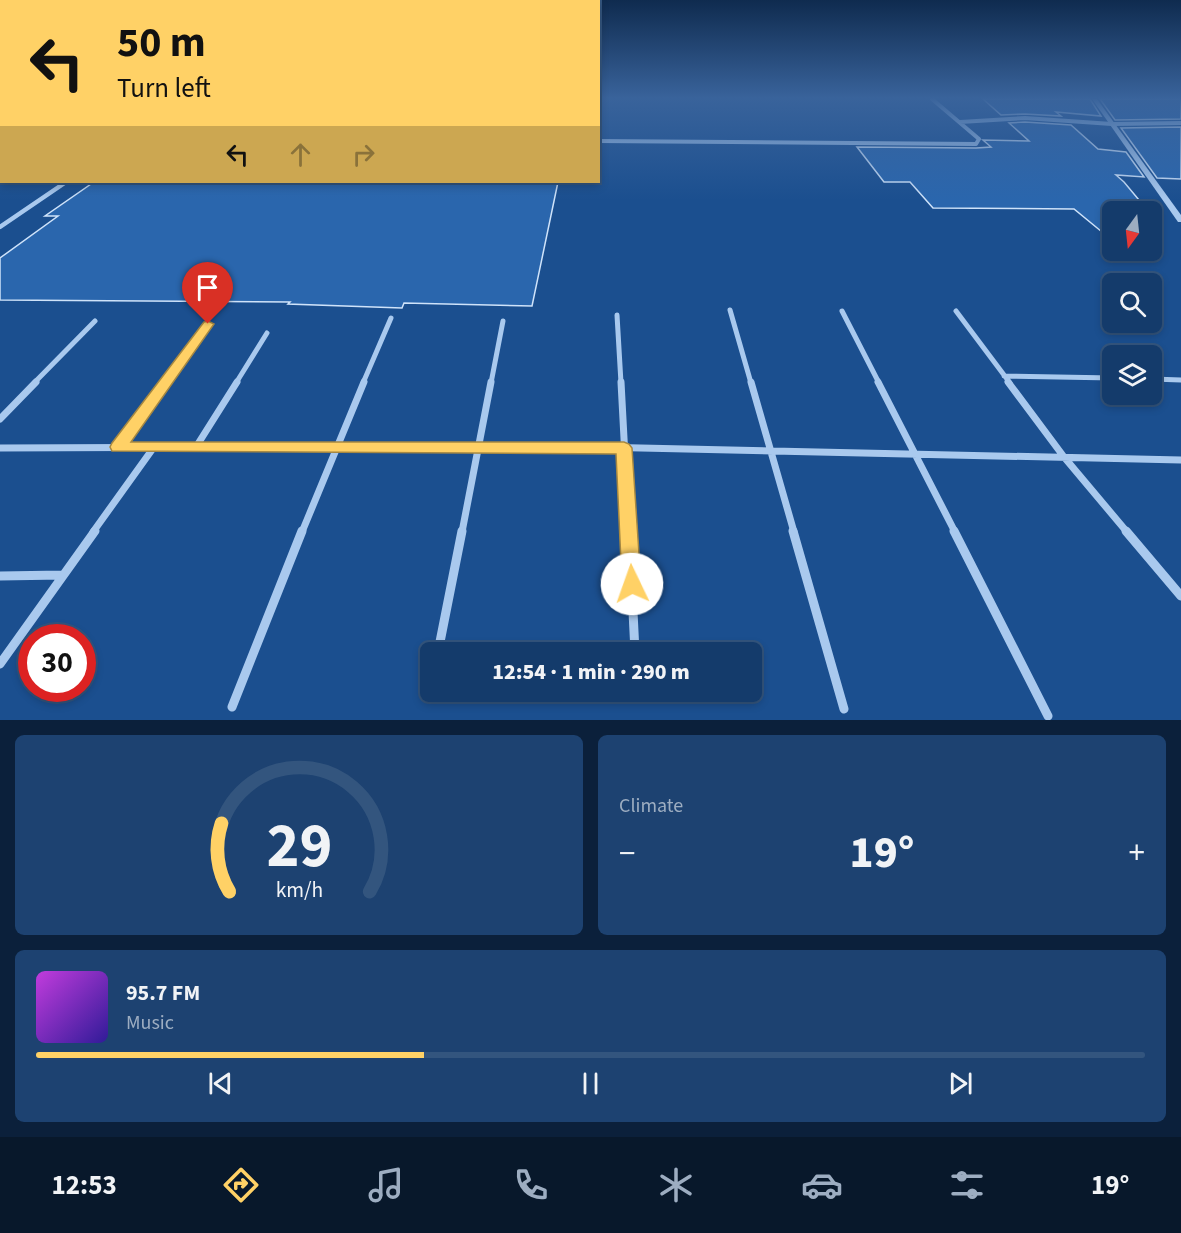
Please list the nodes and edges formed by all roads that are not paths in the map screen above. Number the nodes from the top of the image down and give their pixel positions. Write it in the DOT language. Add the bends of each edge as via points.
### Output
graph roads {
  1 [pos="972,133"];
  2 [pos="1118,133"];
  3 [pos="600,141"];
  4 [pos="65,183"];
  5 [pos="1181,220"];
  6 [pos="0,227"];
  7 [pos="730,310"];
  8 [pos="842,311"];
  9 [pos="956,311"];
  10 [pos="618,315"];
  11 [pos="391,318"];
  12 [pos="95,321"];
  13 [pos="503,321"];
  14 [pos="208,324"];
  15 [pos="267,333"];
  16 [pos="1004,376"];
  17 [pos="1102,378"];
  18 [pos="1162,379"];
  19 [pos="1181,380"];
  20 [pos="0,419"];
  21 [pos="118,447"];
  22 [pos="154,447"];
  23 [pos="196,447"];
  24 [pos="336,447"];
  25 [pos="480,447"];
  26 [pos="0,448"];
  27 [pos="624,448"];
  28 [pos="769,451"];
  29 [pos="914,454"];
  30 [pos="1064,457"];
  31 [pos="1181,460"];
  32 [pos="62,575"];
  33 [pos="0,576"];
  34 [pos="1181,596"];
  35 [pos="440,642"];
  36 [pos="634,642"];
  37 [pos="0,664"];
  38 [pos="232,707"];
  39 [pos="844,709"];
  40 [pos="1048,716"];
  1 -- 3 [label="street" via="979,139 976,144"];
  2 -- 5 [label="street"];
  4 -- 6 [label="street"];
  7 -- 28 [label="street"];
  8 -- 29 [label="street"];
  9 -- 16 [label="street"];
  10 -- 27 [label="street"];
  11 -- 24 [label="street"];
  12 -- 20 [label="street"];
  13 -- 25 [label="street"];
  14 -- 21 [label="street"];
  15 -- 23 [label="street"];
  16 -- 17 [label="street"];
  16 -- 30 [label="street"];
  18 -- 19 [label="street"];
  21 -- 22 [label="street"];
  21 -- 26 [label="street"];
  22 -- 23 [label="street"];
  22 -- 32 [label="street"];
  23 -- 24 [label="street"];
  24 -- 25 [label="street"];
  24 -- 38 [label="street"];
  25 -- 27 [label="street"];
  25 -- 35 [label="street"];
  27 -- 28 [label="street"];
  27 -- 36 [label="street"];
  28 -- 29 [label="street"];
  28 -- 39 [label="street"];
  29 -- 30 [label="street"];
  29 -- 40 [label="street"];
  30 -- 31 [label="street"];
  30 -- 34 [label="street"];
  32 -- 33 [label="street"];
  32 -- 37 [label="street"];
}
